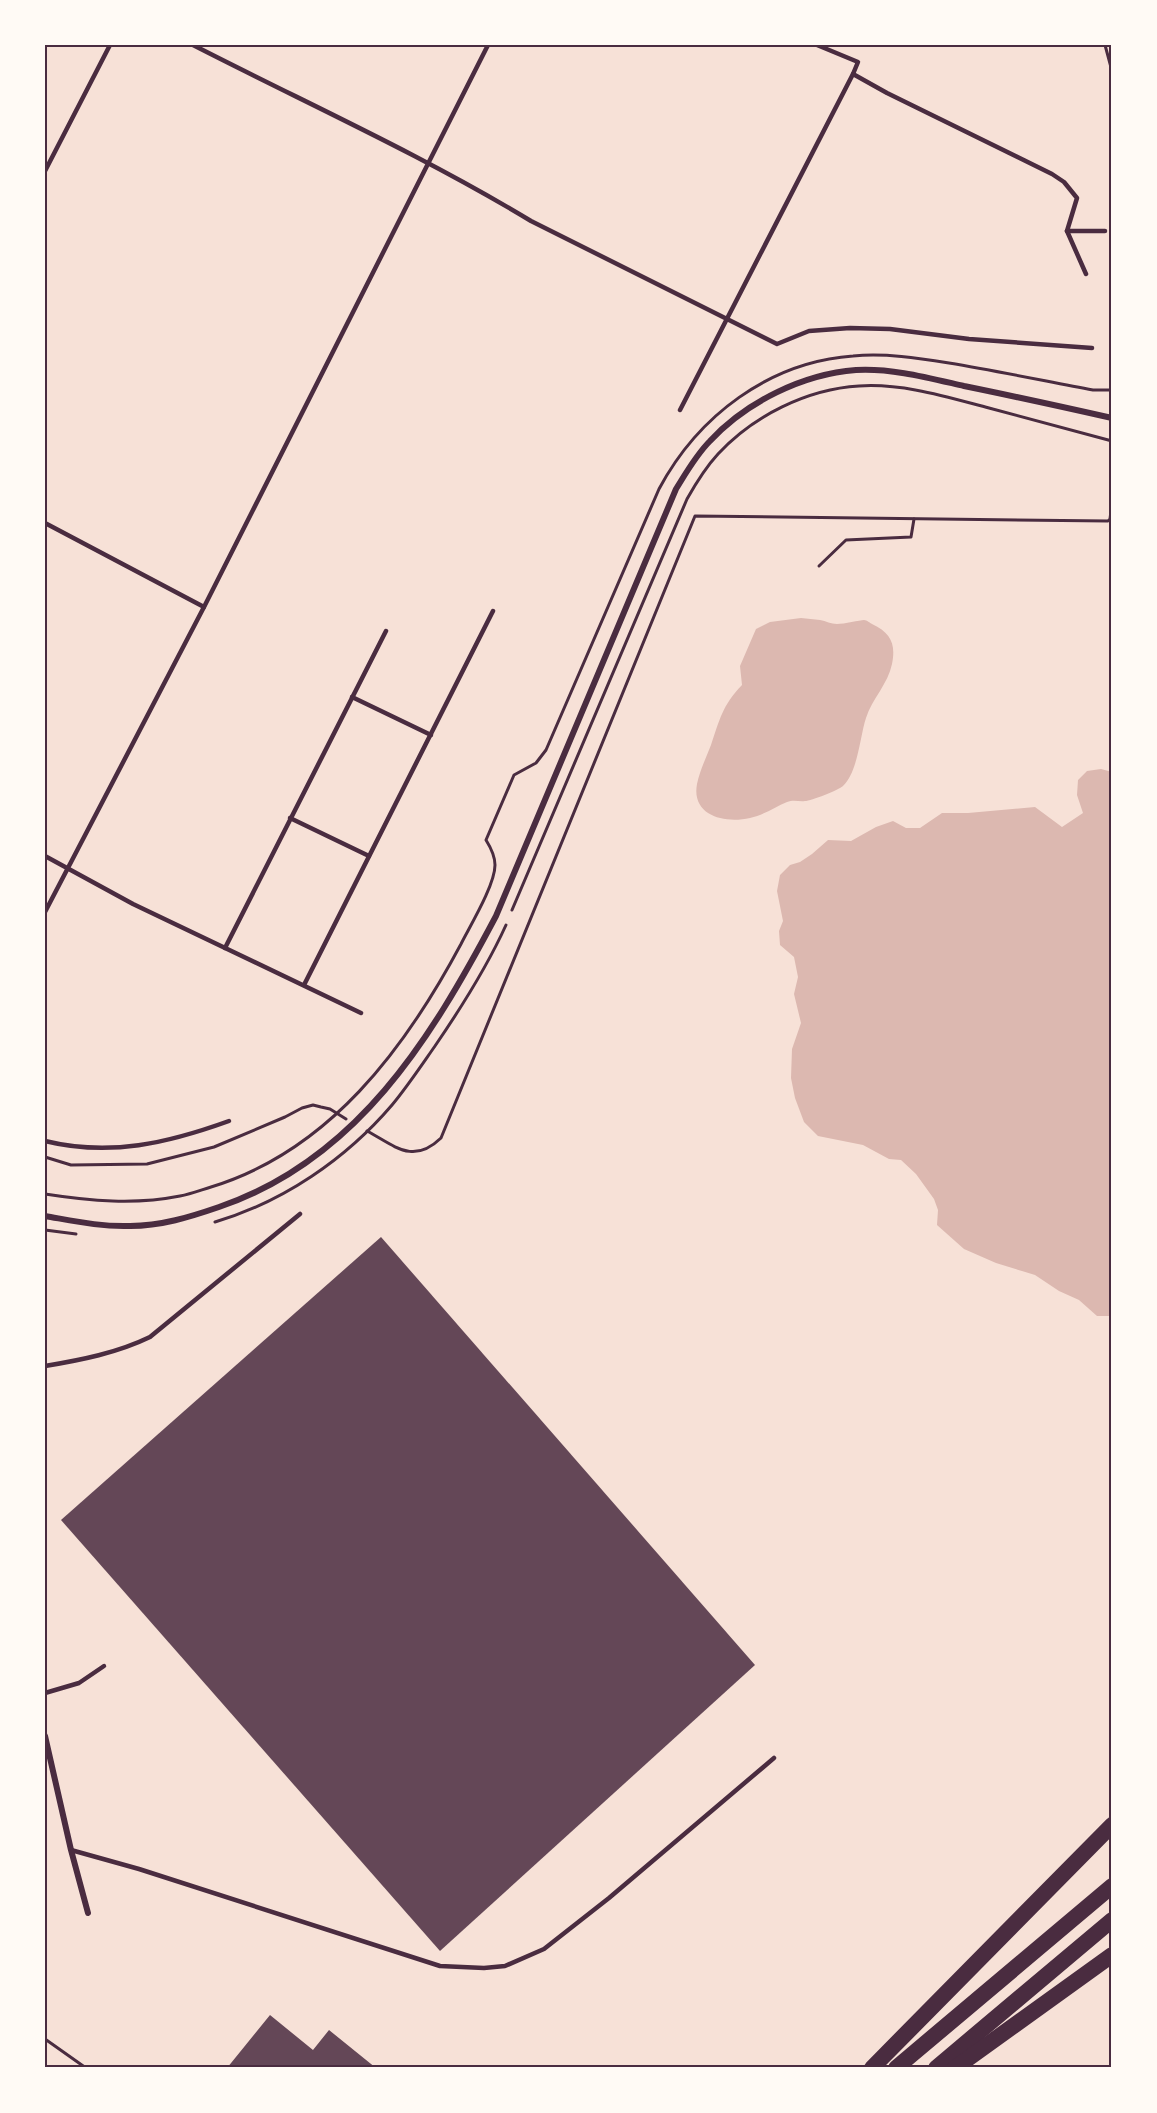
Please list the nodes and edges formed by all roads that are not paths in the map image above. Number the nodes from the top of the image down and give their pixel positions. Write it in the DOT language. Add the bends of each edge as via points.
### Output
graph roads {
  1 [pos="110,45"];
  2 [pos="193,45"];
  3 [pos="488,45"];
  4 [pos="817,45"];
  5 [pos="853,74"];
  6 [pos="428,164"];
  7 [pos="45,171"];
  8 [pos="1067,231"];
  9 [pos="1105,231"];
  10 [pos="1086,274"];
  11 [pos="727,318"];
  12 [pos="1092,348"];
  13 [pos="680,410"];
  14 [pos="1112,418"];
  15 [pos="45,524"];
  16 [pos="204,607"];
  17 [pos="493,611"];
  18 [pos="386,631"];
  19 [pos="352,697"];
  20 [pos="431,735"];
  21 [pos="290,818"];
  22 [pos="45,856"];
  23 [pos="369,856"];
  24 [pos="69,868"];
  25 [pos="45,912"];
  26 [pos="225,948"];
  27 [pos="304,985"];
  28 [pos="362,1013"];
  29 [pos="229,1121"];
  30 [pos="45,1141"];
  31 [pos="300,1214"];
  32 [pos="45,1216"];
  33 [pos="45,1366"];
  34 [pos="104,1666"];
  35 [pos="45,1693"];
  36 [pos="45,1736"];
  37 [pos="774,1758"];
  38 [pos="1112,1825"];
  39 [pos="71,1850"];
  40 [pos="1112,1886"];
  41 [pos="88,1913"];
  42 [pos="1112,1920"];
  43 [pos="1112,1955"];
  44 [pos="872,2068"];
  45 [pos="896,2068"];
  46 [pos="936,2068"];
  47 [pos="955,2068"];
  1 -- 7 [label="lane"];
  2 -- 6 [label="lane"];
  3 -- 6 [label="lane"];
  4 -- 5 [label="lane" via="858,62"];
  5 -- 8 [label="lane" via="1064,182 1077,198"];
  5 -- 11 [label="lane"];
  6 -- 11 [label="lane" via="531,221"];
  6 -- 16 [label="lane"];
  8 -- 9 [label="lane"];
  8 -- 10 [label="lane"];
  11 -- 12 [label="lane" via="777,344 809,331 850,328"];
  11 -- 13 [label="lane"];
  14 -- 32 [label="street" via="902,373 855,370 783,390 733,420 710,440 676,489 496,915 461,982 374,1104 337,1141 303,1166 241,1200 200,1214 132,1226 96,1225"];
  15 -- 16 [label="lane"];
  16 -- 24 [label="lane"];
  17 -- 20 [label="lane"];
  18 -- 19 [label="lane"];
  19 -- 20 [label="lane"];
  19 -- 21 [label="lane"];
  20 -- 23 [label="lane"];
  21 -- 23 [label="lane"];
  21 -- 26 [label="lane"];
  22 -- 24 [label="lane"];
  23 -- 27 [label="lane"];
  24 -- 25 [label="lane"];
  24 -- 26 [label="lane"];
  26 -- 27 [label="lane"];
  27 -- 28 [label="lane"];
  29 -- 30 [label="lane" via="137,1147 93,1148"];
  31 -- 33 [label="lane" via="150,1337 133,1346"];
  34 -- 35 [label="lane" via="80,1683"];
  36 -- 39 [label="street"];
  37 -- 39 [label="lane" via="544,1949 505,1966 440,1966"];
  38 -- 44 [label="highway"];
  39 -- 41 [label="street"];
  40 -- 45 [label="highway"];
  42 -- 46 [label="highway"];
  43 -- 47 [label="highway"];
}
